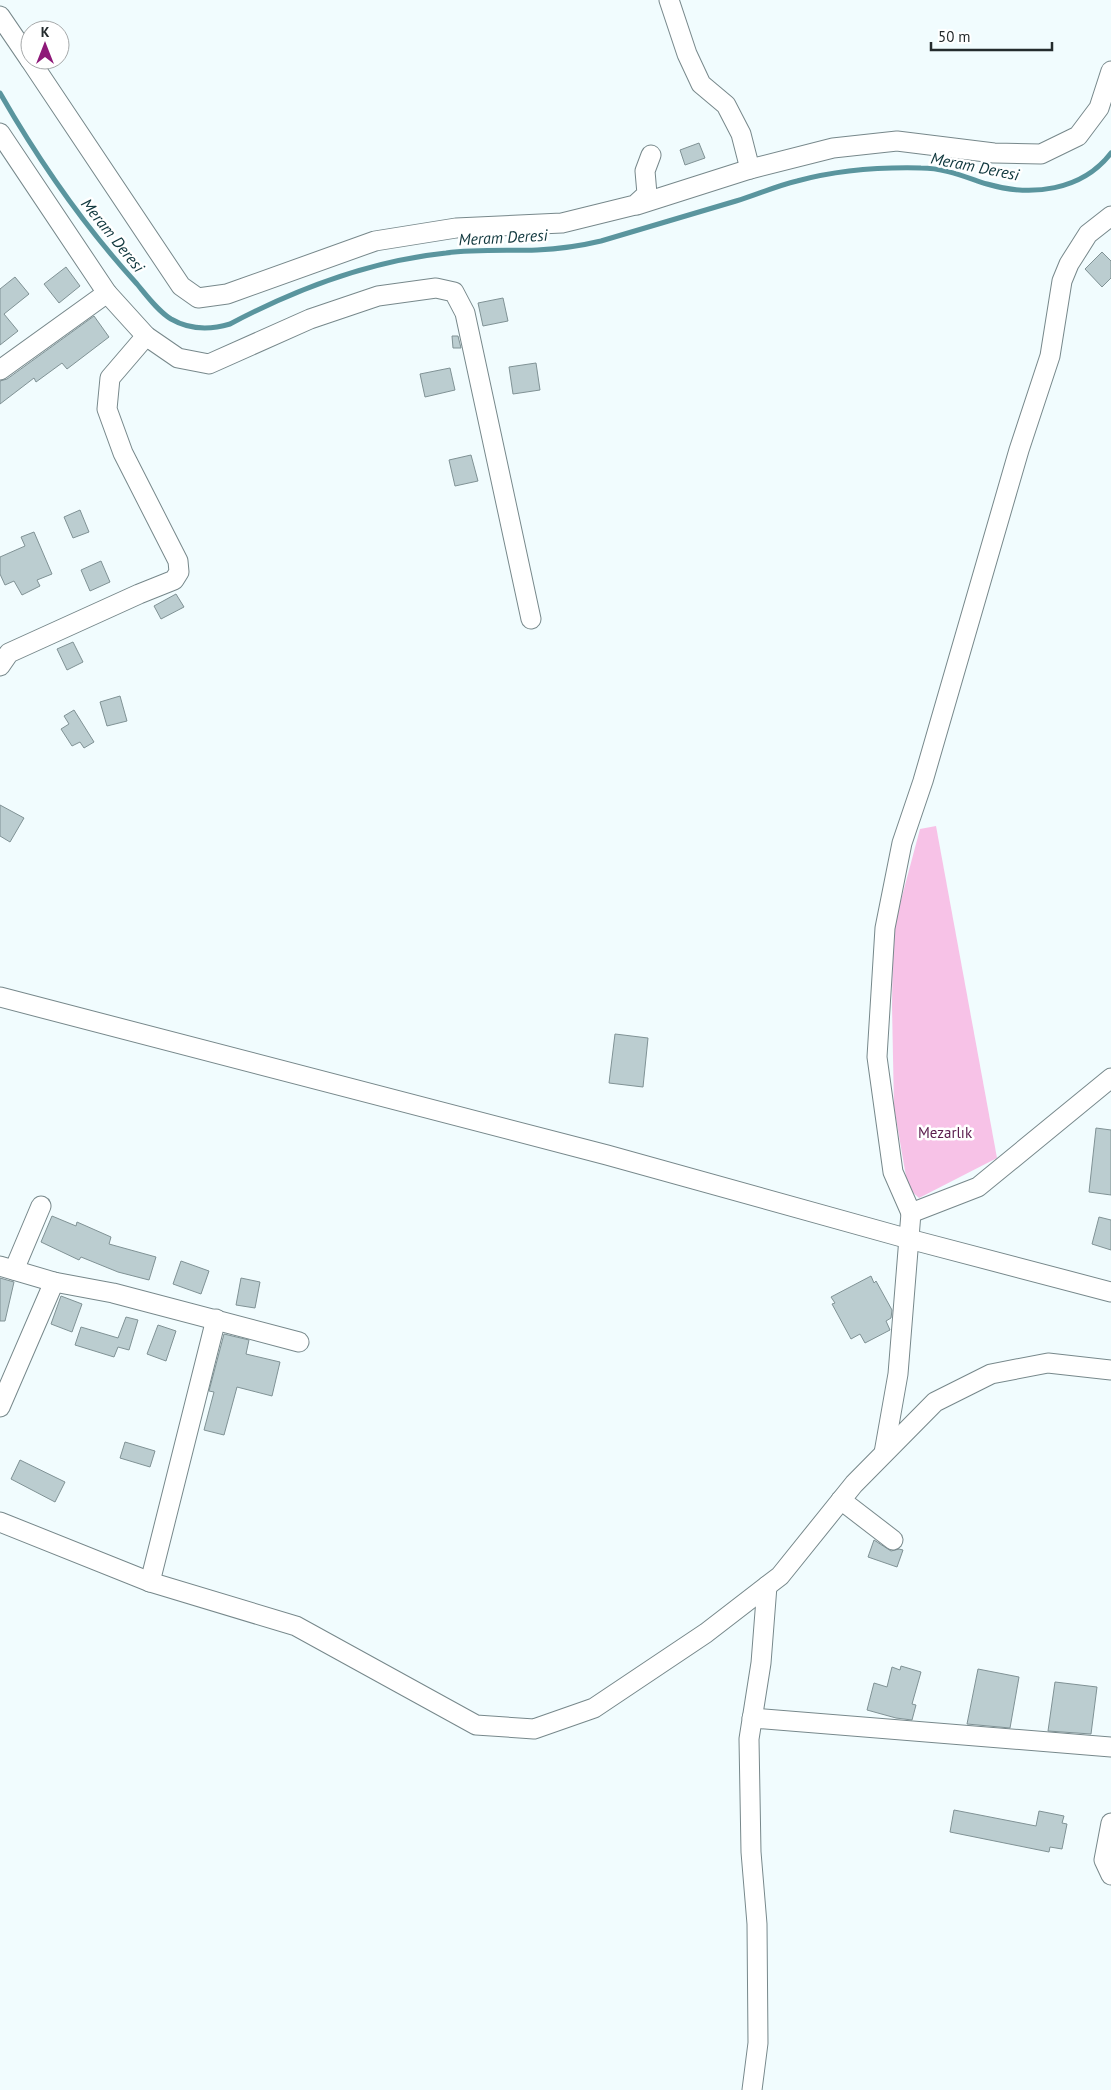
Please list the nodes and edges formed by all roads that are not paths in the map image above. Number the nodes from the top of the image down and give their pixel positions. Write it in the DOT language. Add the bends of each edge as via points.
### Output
graph roads {
  1 [pos="669,0"];
  2 [pos="0,16"];
  3 [pos="20,45"];
  4 [pos="37,70"];
  5 [pos="1111,72"];
  6 [pos="0,133"];
  7 [pos="651,155"];
  8 [pos="750,169"];
  9 [pos="636,205"];
  10 [pos="1111,216"];
  11 [pos="108,293"];
  12 [pos="146,336"];
  13 [pos="0,370"];
  14 [pos="531,619"];
  15 [pos="0,666"];
  16 [pos="0,997"];
  17 [pos="1111,1078"];
  18 [pos="41,1206"];
  19 [pos="911,1213"];
  20 [pos="909,1239"];
  21 [pos="7,1268"];
  22 [pos="54,1282"];
  23 [pos="1111,1292"];
  24 [pos="216,1319"];
  25 [pos="299,1342"];
  26 [pos="1111,1370"];
  27 [pos="0,1407"];
  28 [pos="884,1453"];
  29 [pos="841,1500"];
  30 [pos="0,1522"];
  31 [pos="893,1540"];
  32 [pos="150,1582"];
  33 [pos="767,1586"];
  34 [pos="752,1718"];
  35 [pos="1111,1747"];
  36 [pos="1111,1823"];
  37 [pos="1111,1875"];
  38 [pos="752,2090"];
  1 -- 8 [label="street" via="701,84 726,105 740,134"];
  2 -- 3 [label="street"];
  4 -- 9 [label="street" via="181,286 198,298 227,294 375,241 456,228 562,223"];
  5 -- 8 [label="street" via="1099,108 1078,136 1041,154 994,153 897,141 833,148"];
  6 -- 11 [label="street"];
  7 -- 9 [label="street" via="645,171 647,194"];
  8 -- 9 [label="street"];
  10 -- 19 [label="street" via="1088,234 1062,281 1050,356 1019,450 896,871 885,928 877,1057 893,1172"];
  11 -- 12 [label="street"];
  11 -- 13 [label="street"];
  12 -- 14 [label="street" via="178,358 208,364 310,319 378,296 436,288 454,292 465,313"];
  12 -- 15 [label="street" via="110,378 107,409 123,453 178,561 179,572 174,580 9,653"];
  16 -- 20 [label="street" via="607,1155"];
  17 -- 19 [label="street" via="978,1187"];
  18 -- 21 [label="street"];
  19 -- 20 [label="street"];
  20 -- 23 [label="street"];
  20 -- 28 [label="street" via="898,1374"];
  21 -- 22 [label="street"];
  22 -- 24 [label="street"];
  22 -- 27 [label="street"];
  24 -- 25 [label="street"];
  24 -- 32 [label="street"];
  26 -- 28 [label="street" via="1048,1363 992,1374 935,1402"];
  28 -- 29 [label="street"];
  29 -- 31 [label="street"];
  29 -- 33 [label="street" via="780,1576"];
  30 -- 32 [label="street"];
  32 -- 33 [label="street" via="296,1626 476,1725 534,1729 594,1708 706,1633"];
  33 -- 34 [label="street" via="761,1664"];
  34 -- 35 [label="street"];
  34 -- 38 [label="street" via="749,1739 757,1924 758,2043"];
  36 -- 37 [label="street" via="1104,1860"];
}
